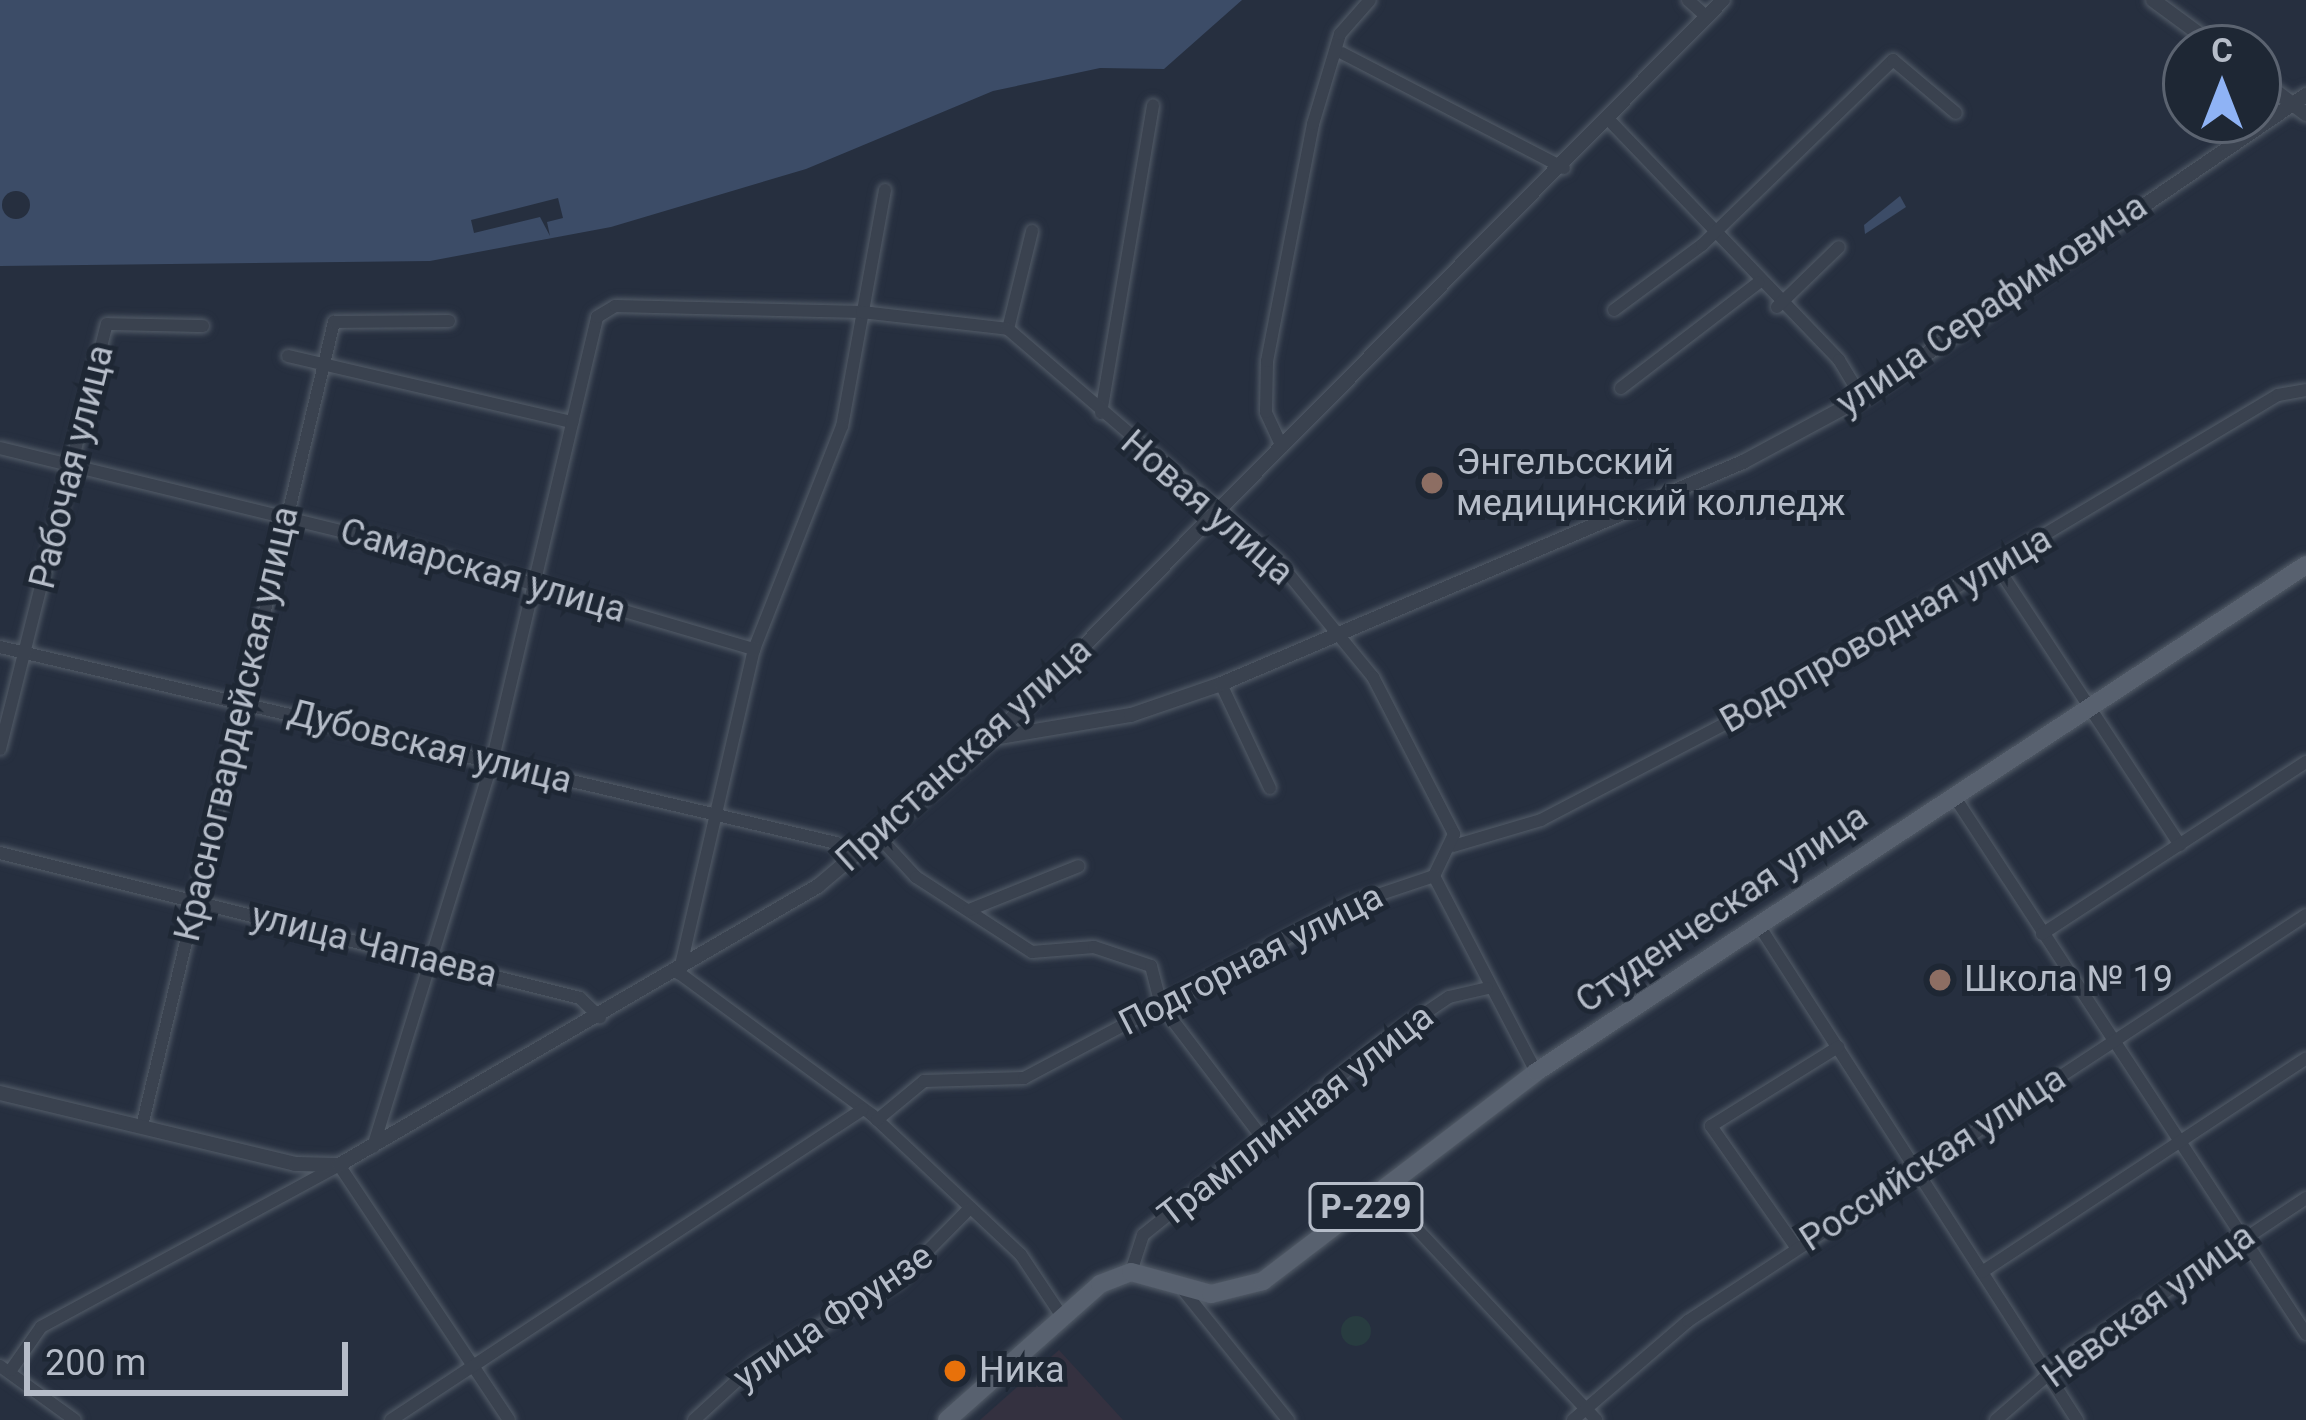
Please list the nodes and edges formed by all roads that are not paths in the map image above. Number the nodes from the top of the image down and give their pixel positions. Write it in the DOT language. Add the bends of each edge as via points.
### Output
graph roads {
  1 [pos="1370,0"];
  2 [pos="1688,0"];
  3 [pos="1723,0"];
  4 [pos="2153,0"];
  5 [pos="1707,16"];
  6 [pos="2186,24"];
  7 [pos="1342,53"];
  8 [pos="2300,100"];
  9 [pos="1154,105"];
  10 [pos="1956,113"];
  11 [pos="2306,114"];
  12 [pos="1610,122"];
  13 [pos="1564,168"];
  14 [pos="885,190"];
  15 [pos="1032,231"];
  16 [pos="1714,231"];
  17 [pos="1838,247"];
  18 [pos="1758,283"];
  19 [pos="1777,307"];
  20 [pos="1614,310"];
  21 [pos="862,312"];
  22 [pos="449,321"];
  23 [pos="203,326"];
  24 [pos="1008,329"];
  25 [pos="288,356"];
  26 [pos="323,365"];
  27 [pos="1621,388"];
  28 [pos="2306,390"];
  29 [pos="1862,398"];
  30 [pos="1101,413"];
  31 [pos="572,422"];
  32 [pos="1282,447"];
  33 [pos="0,448"];
  34 [pos="75,466"];
  35 [pos="1222,512"];
  36 [pos="287,517"];
  37 [pos="2306,565"];
  38 [pos="2000,571"];
  39 [pos="533,582"];
  40 [pos="1340,634"];
  41 [pos="0,647"];
  42 [pos="754,649"];
  43 [pos="25,652"];
  44 [pos="1221,684"];
  45 [pos="247,703"];
  46 [pos="2088,706"];
  47 [pos="993,738"];
  48 [pos="0,749"];
  49 [pos="2306,762"];
  50 [pos="492,763"];
  51 [pos="1270,788"];
  52 [pos="1954,796"];
  53 [pos="712,815"];
  54 [pos="880,838"];
  55 [pos="2180,845"];
  56 [pos="1453,846"];
  57 [pos="0,853"];
  58 [pos="850,862"];
  59 [pos="1079,866"];
  60 [pos="1434,876"];
  61 [pos="196,902"];
  62 [pos="969,910"];
  63 [pos="2306,915"];
  64 [pos="1758,925"];
  65 [pos="2042,934"];
  66 [pos="437,960"];
  67 [pos="679,973"];
  68 [pos="1487,988"];
  69 [pos="1161,1005"];
  70 [pos="600,1017"];
  71 [pos="2113,1043"];
  72 [pos="1838,1047"];
  73 [pos="2306,1058"];
  74 [pos="1536,1072"];
  75 [pos="0,1093"];
  76 [pos="863,1109"];
  77 [pos="877,1120"];
  78 [pos="142,1126"];
  79 [pos="1267,1144"];
  80 [pos="2178,1144"];
  81 [pos="373,1147"];
  82 [pos="339,1165"];
  83 [pos="1915,1167"];
  84 [pos="1384,1194"];
  85 [pos="2306,1198"];
  86 [pos="968,1210"];
  87 [pos="2244,1236"];
  88 [pos="1796,1247"];
  89 [pos="1131,1272"];
  90 [pos="1982,1272"];
  91 [pos="1178,1284"];
  92 [pos="1063,1318"];
  93 [pos="2306,1334"];
  94 [pos="469,1363"];
  95 [pos="5,1368"];
  96 [pos="2049,1377"];
  97 [pos="1585,1408"];
  98 [pos="75,1420"];
  99 [pos="391,1420"];
  100 [pos="509,1420"];
  101 [pos="694,1420"];
  102 [pos="947,1420"];
  103 [pos="1288,1420"];
  104 [pos="1573,1420"];
  105 [pos="1596,1420"];
  106 [pos="1996,1420"];
  107 [pos="2078,1420"];
  1 -- 7 [label="street" via="1340,34"];
  2 -- 5 [label="street"];
  3 -- 5 [label="street, Пристанская улица"];
  4 -- 6 [label="street"];
  5 -- 12 [label="street, Пристанская улица"];
  7 -- 13 [label="street"];
  7 -- 32 [label="street" via="1313,124 1267,361 1266,412"];
  8 -- 11 [label="street"];
  8 -- 29 [label="street, улица Серафимовича"];
  9 -- 30 [label="street"];
  10 -- 16 [label="street" via="1893,60"];
  12 -- 13 [label="street, Пристанская улица"];
  12 -- 16 [label="street"];
  13 -- 32 [label="street, Пристанская улица"];
  14 -- 21 [label="street"];
  15 -- 24 [label="street"];
  16 -- 18 [label="street"];
  16 -- 20 [label="street"];
  17 -- 19 [label="street"];
  18 -- 19 [label="street"];
  18 -- 27 [label="street"];
  19 -- 29 [label="street" via="1839,360"];
  21 -- 24 [label="street"];
  21 -- 31 [label="street" via="615,306 597,317"];
  21 -- 42 [label="street" via="842,426"];
  22 -- 26 [label="street, Красногвардейская улица" via="334,322"];
  23 -- 34 [label="street, Рабочая улица" via="107,324"];
  24 -- 30 [label="street, Новая улица"];
  25 -- 26 [label="street"];
  26 -- 31 [label="street"];
  26 -- 36 [label="street, Красногвардейская улица"];
  28 -- 38 [label="street, Водопроводная улица" via="2278,395"];
  29 -- 40 [label="street, улица Серафимовича" via="1653,505"];
  30 -- 35 [label="street, Новая улица"];
  31 -- 39 [label="street"];
  32 -- 35 [label="street, Пристанская улица"];
  33 -- 34 [label="street, Самарская улица"];
  34 -- 36 [label="street, Самарская улица"];
  34 -- 43 [label="street, Рабочая улица"];
  35 -- 40 [label="street, Новая улица"];
  35 -- 47 [label="street, Пристанская улица"];
  36 -- 39 [label="street, Самарская улица"];
  36 -- 45 [label="street, Красногвардейская улица"];
  37 -- 46 [label="main road, Студенческая улица / Р-229"];
  38 -- 46 [label="street"];
  38 -- 56 [label="street, Водопроводная улица" via="1541,820"];
  39 -- 42 [label="street, Самарская улица"];
  39 -- 50 [label="street"];
  40 -- 44 [label="street, улица Серафимовича"];
  40 -- 56 [label="street, Новая улица" via="1417,753"];
  41 -- 43 [label="street, Дубовская улица"];
  42 -- 53 [label="street"];
  43 -- 45 [label="street, Дубовская улица"];
  43 -- 48 [label="street, Рабочая улица"];
  44 -- 47 [label="street, улица Серафимовича" via="1131,715"];
  44 -- 51 [label="street"];
  45 -- 50 [label="street, Дубовская улица"];
  45 -- 61 [label="street, Красногвардейская улица"];
  46 -- 52 [label="main road, Студенческая улица / Р-229"];
  46 -- 55 [label="street"];
  47 -- 54 [label="street, Пристанская улица"];
  49 -- 55 [label="street"];
  50 -- 53 [label="street, Дубовская улица"];
  50 -- 66 [label="street"];
  52 -- 64 [label="main road, Студенческая улица / Р-229"];
  52 -- 65 [label="street"];
  53 -- 58 [label="street, Дубовская улица" via="836,843"];
  53 -- 67 [label="street"];
  54 -- 58 [label="street, Пристанская улица"];
  54 -- 62 [label="street"];
  55 -- 65 [label="street"];
  56 -- 60 [label="street"];
  57 -- 61 [label="street, улица Чапаева"];
  58 -- 67 [label="street, Пристанская улица"];
  59 -- 62 [label="street"];
  60 -- 68 [label="street"];
  60 -- 69 [label="street, Подгорная улица" via="1351,904 1178,1006"];
  61 -- 66 [label="street, улица Чапаева"];
  61 -- 78 [label="street, Красногвардейская улица"];
  62 -- 69 [label="street" via="1032,952 1139,957"];
  63 -- 71 [label="street, Российская улица"];
  64 -- 72 [label="street"];
  64 -- 74 [label="main road, Студенческая улица / Р-229"];
  65 -- 71 [label="street"];
  66 -- 70 [label="street, улица Чапаева" via="580,998"];
  66 -- 81 [label="street"];
  67 -- 70 [label="street, Пристанская улица"];
  67 -- 76 [label="street"];
  68 -- 74 [label="street"];
  68 -- 79 [label="street, Трамплинная улица" via="1449,997 1381,1042"];
  69 -- 77 [label="street, Подгорная улица" via="1024,1078 924,1081"];
  69 -- 79 [label="street"];
  70 -- 81 [label="street, Пристанская улица"];
  71 -- 80 [label="street"];
  71 -- 83 [label="street, Российская улица"];
  72 -- 83 [label="street"];
  72 -- 88 [label="street" via="1712,1126"];
  73 -- 80 [label="street"];
  74 -- 84 [label="main road, Студенческая улица / Р-229"];
  75 -- 78 [label="street"];
  76 -- 77 [label="street"];
  76 -- 94 [label="street"];
  77 -- 86 [label="street"];
  78 -- 82 [label="street"];
  79 -- 89 [label="street, Трамплинная улица" via="1143,1235"];
  80 -- 87 [label="street"];
  80 -- 90 [label="street"];
  81 -- 82 [label="street, Пристанская улица"];
  82 -- 94 [label="street"];
  82 -- 95 [label="street, Пристанская улица" via="41,1328"];
  83 -- 88 [label="street, Российская улица"];
  83 -- 90 [label="street"];
  84 -- 91 [label="main road, Студенческая улица / Р-229" via="1236,1293"];
  84 -- 97 [label="street"];
  85 -- 87 [label="street, Невская улица"];
  86 -- 92 [label="street" via="1021,1255"];
  86 -- 101 [label="street, улица Фрунзе" via="897,1282 756,1363"];
  87 -- 93 [label="street"];
  87 -- 96 [label="street, Невская улица"];
  88 -- 97 [label="street, Российская улица"];
  89 -- 91 [label="main road, Р-229"];
  89 -- 92 [label="main road"];
  90 -- 96 [label="street"];
  91 -- 103 [label="street"];
  92 -- 102 [label="main road"];
  94 -- 99 [label="street"];
  94 -- 100 [label="street"];
  95 -- 98 [label="street"];
  96 -- 106 [label="street, Невская улица"];
  96 -- 107 [label="street"];
  97 -- 104 [label="street, Российская улица"];
  97 -- 105 [label="street"];
}
